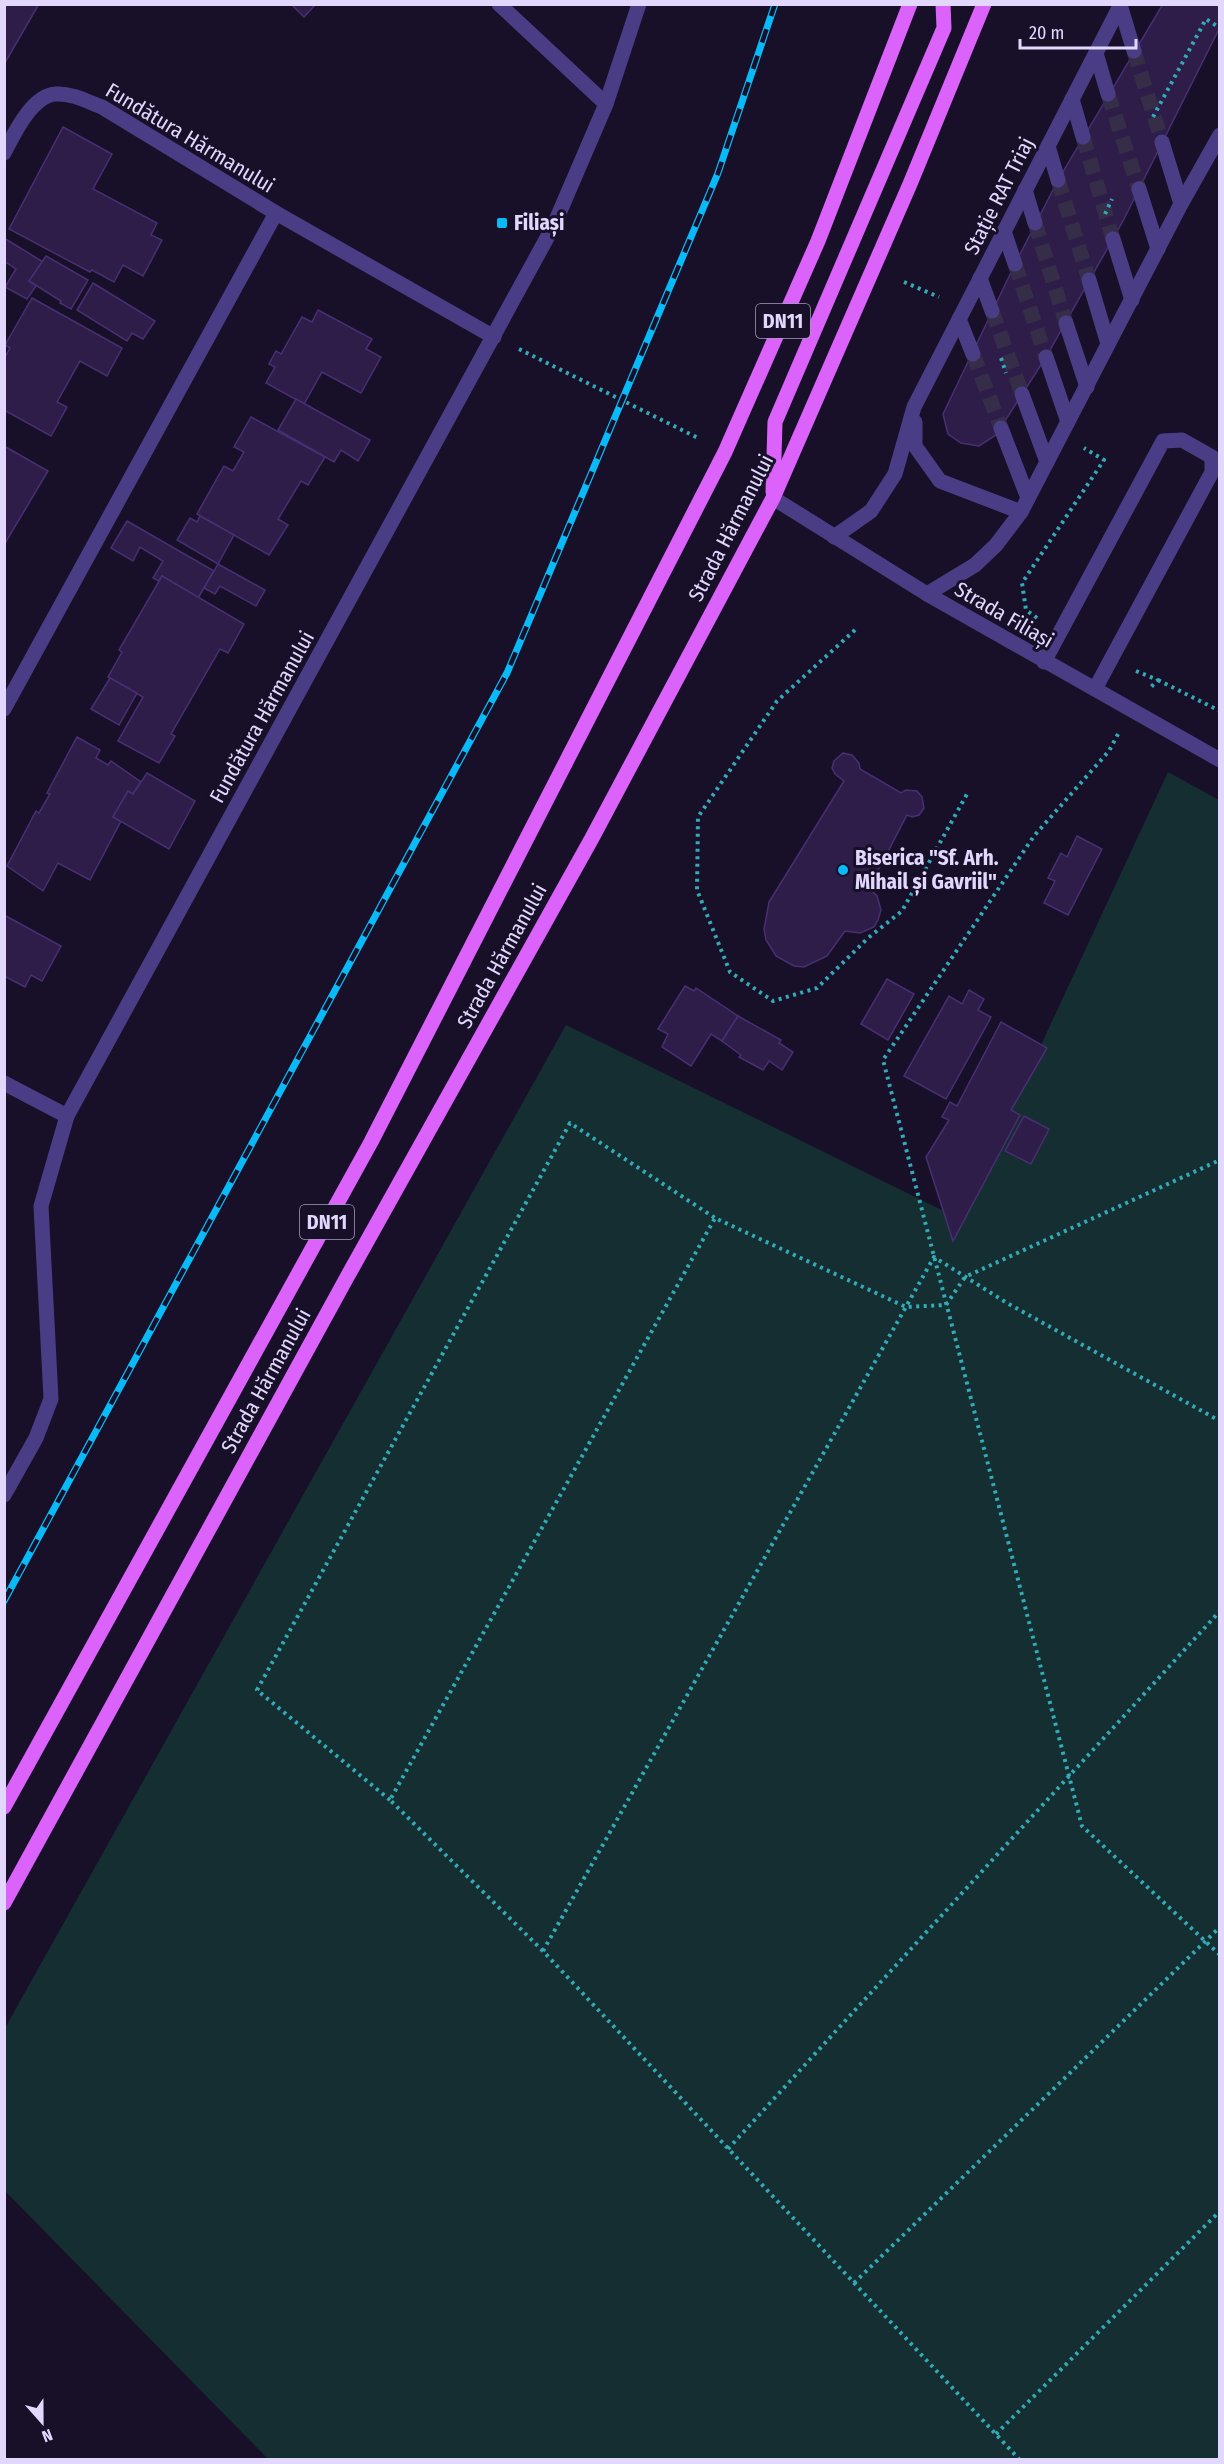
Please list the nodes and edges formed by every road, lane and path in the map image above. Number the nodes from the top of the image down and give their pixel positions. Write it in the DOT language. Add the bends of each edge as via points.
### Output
graph roads {
  1 [pos="499,4"];
  2 [pos="639,4"];
  3 [pos="910,4"];
  4 [pos="943,4"];
  5 [pos="984,4"];
  6 [pos="1120,5"];
  7 [pos="1134,51"];
  8 [pos="1096,53"];
  9 [pos="1108,94"];
  10 [pos="1072,99"];
  11 [pos="606,104"];
  12 [pos="1220,135"];
  13 [pos="1083,137"];
  14 [pos="1162,142"];
  15 [pos="1048,146"];
  16 [pos="4,153"];
  17 [pos="1058,180"];
  18 [pos="1139,189"];
  19 [pos="1025,190"];
  20 [pos="1181,204"];
  21 [pos="276,213"];
  22 [pos="1035,223"];
  23 [pos="1004,231"];
  24 [pos="1113,239"];
  25 [pos="1158,249"];
  26 [pos="1015,264"];
  27 [pos="980,278"];
  28 [pos="1089,280"];
  29 [pos="904,282"];
  30 [pos="1132,300"];
  31 [pos="992,311"];
  32 [pos="962,314"];
  33 [pos="1066,323"];
  34 [pos="494,337"];
  35 [pos="1108,344"];
  36 [pos="998,349"];
  37 [pos="973,354"];
  38 [pos="1046,357"];
  39 [pos="1087,387"];
  40 [pos="1022,394"];
  41 [pos="914,407"];
  42 [pos="1030,417"];
  43 [pos="1001,428"];
  44 [pos="1064,429"];
  45 [pos="725,452"];
  46 [pos="1047,462"];
  47 [pos="773,498"];
  48 [pos="1025,505"];
  49 [pos="834,537"];
  50 [pos="927,594"];
  51 [pos="855,630"];
  52 [pos="1060,634"];
  53 [pos="1108,660"];
  54 [pos="1044,662"];
  55 [pos="1158,680"];
  56 [pos="1095,689"];
  57 [pos="1130,709"];
  58 [pos="4,710"];
  59 [pos="1220,711"];
  60 [pos="1220,760"];
  61 [pos="967,794"];
  62 [pos="4,1083"];
  63 [pos="67,1116"];
  64 [pos="1220,1160"];
  65 [pos="715,1218"];
  66 [pos="934,1257"];
  67 [pos="965,1277"];
  68 [pos="946,1305"];
  69 [pos="906,1307"];
  70 [pos="1220,1421"];
  71 [pos="4,1496"];
  72 [pos="1220,1611"];
  73 [pos="1069,1776"];
  74 [pos="390,1800"];
  75 [pos="4,1807"];
  76 [pos="4,1903"];
  77 [pos="1220,1927"];
  78 [pos="1205,1941"];
  79 [pos="543,1952"];
  80 [pos="1220,1955"];
  81 [pos="728,2149"];
  82 [pos="1220,2211"];
  83 [pos="854,2283"];
  84 [pos="996,2434"];
  85 [pos="1020,2460"];
  1 -- 11 [label="street"];
  2 -- 11 [label="street, Fundătura Hărmanului"];
  3 -- 45 [label="main road, Strada Hărmanului / DN11" via="818,241"];
  4 -- 47 [label="main road" via="944,28 775,422"];
  5 -- 47 [label="main road, Strada Hărmanului / DN11"];
  6 -- 7 [label="street"];
  6 -- 8 [label="street, Stație RAT Triaj"];
  8 -- 9 [label="street"];
  8 -- 10 [label="street, Stație RAT Triaj"];
  10 -- 13 [label="street"];
  10 -- 15 [label="street, Stație RAT Triaj"];
  11 -- 34 [label="street, Fundătura Hărmanului" via="554,225"];
  12 -- 20 [label="street"];
  14 -- 20 [label="street"];
  15 -- 17 [label="street"];
  15 -- 19 [label="street, Stație RAT Triaj"];
  16 -- 21 [label="street, Fundătura Hărmanului" via="19,124 35,105 55,94 76,97 102,107"];
  18 -- 25 [label="street"];
  19 -- 22 [label="street"];
  19 -- 23 [label="street, Stație RAT Triaj"];
  20 -- 25 [label="street"];
  21 -- 34 [label="street, Fundătura Hărmanului"];
  21 -- 58 [label="street, Fundătura Hărmanului"];
  23 -- 26 [label="street"];
  23 -- 27 [label="street, Stație RAT Triaj"];
  24 -- 30 [label="street"];
  25 -- 30 [label="street"];
  27 -- 31 [label="street"];
  27 -- 32 [label="street, Stație RAT Triaj"];
  28 -- 35 [label="street"];
  29 -- 32 [label="path"];
  30 -- 35 [label="street"];
  32 -- 37 [label="street"];
  32 -- 41 [label="street, Stație RAT Triaj"];
  33 -- 39 [label="street"];
  34 -- 45 [label="path"];
  34 -- 63 [label="street, Fundătura Hărmanului"];
  35 -- 39 [label="street"];
  36 -- 42 [label="path" via="1014,394"];
  38 -- 44 [label="street"];
  39 -- 44 [label="street"];
  40 -- 42 [label="street"];
  41 -- 48 [label="street, Stație RAT Triaj" via="915,446 940,482"];
  41 -- 49 [label="street, Stație RAT Triaj" via="895,474 871,511"];
  42 -- 46 [label="street"];
  43 -- 48 [label="street"];
  44 -- 46 [label="street"];
  44 -- 52 [label="path" via="1104,460 1022,583 1026,610"];
  45 -- 75 [label="main road, Strada Hărmanului / DN11" via="371,1142"];
  46 -- 48 [label="street"];
  47 -- 49 [label="street, Strada Filiași"];
  47 -- 76 [label="main road, Strada Hărmanului / DN11" via="592,838"];
  48 -- 50 [label="street" via="975,566"];
  49 -- 50 [label="street, Strada Filiași"];
  50 -- 54 [label="street, Strada Filiași"];
  51 -- 61 [label="path" via="777,701 698,817 697,890 730,972 773,1001 817,988 902,911"];
  52 -- 53 [label="street" via="1162,441 1182,440 1212,457 1212,472"];
  52 -- 54 [label="street"];
  53 -- 55 [label="path"];
  53 -- 56 [label="street"];
  54 -- 56 [label="street, Strada Filiași"];
  55 -- 57 [label="path"];
  55 -- 59 [label="path"];
  56 -- 57 [label="street, Strada Filiași"];
  57 -- 60 [label="street, Strada Filiași"];
  57 -- 66 [label="path" via="1109,752 1034,836 883,1060"];
  62 -- 63 [label="street"];
  63 -- 71 [label="street, Fundătura Hărmanului" via="41,1206 51,1399 36,1438"];
  64 -- 67 [label="path"];
  65 -- 69 [label="path"];
  65 -- 74 [label="path"];
  65 -- 74 [label="path" via="570,1123 257,1690"];
  66 -- 67 [label="path"];
  66 -- 68 [label="path"];
  66 -- 69 [label="path"];
  67 -- 68 [label="path"];
  67 -- 70 [label="path"];
  68 -- 69 [label="path"];
  68 -- 73 [label="path"];
  69 -- 79 [label="path"];
  72 -- 73 [label="path"];
  73 -- 78 [label="path" via="1082,1826"];
  73 -- 81 [label="path"];
  74 -- 79 [label="path"];
  77 -- 78 [label="path"];
  78 -- 80 [label="path"];
  78 -- 83 [label="path"];
  79 -- 81 [label="path"];
  81 -- 83 [label="path"];
  82 -- 84 [label="path"];
  83 -- 84 [label="path"];
  84 -- 85 [label="path"];
}
